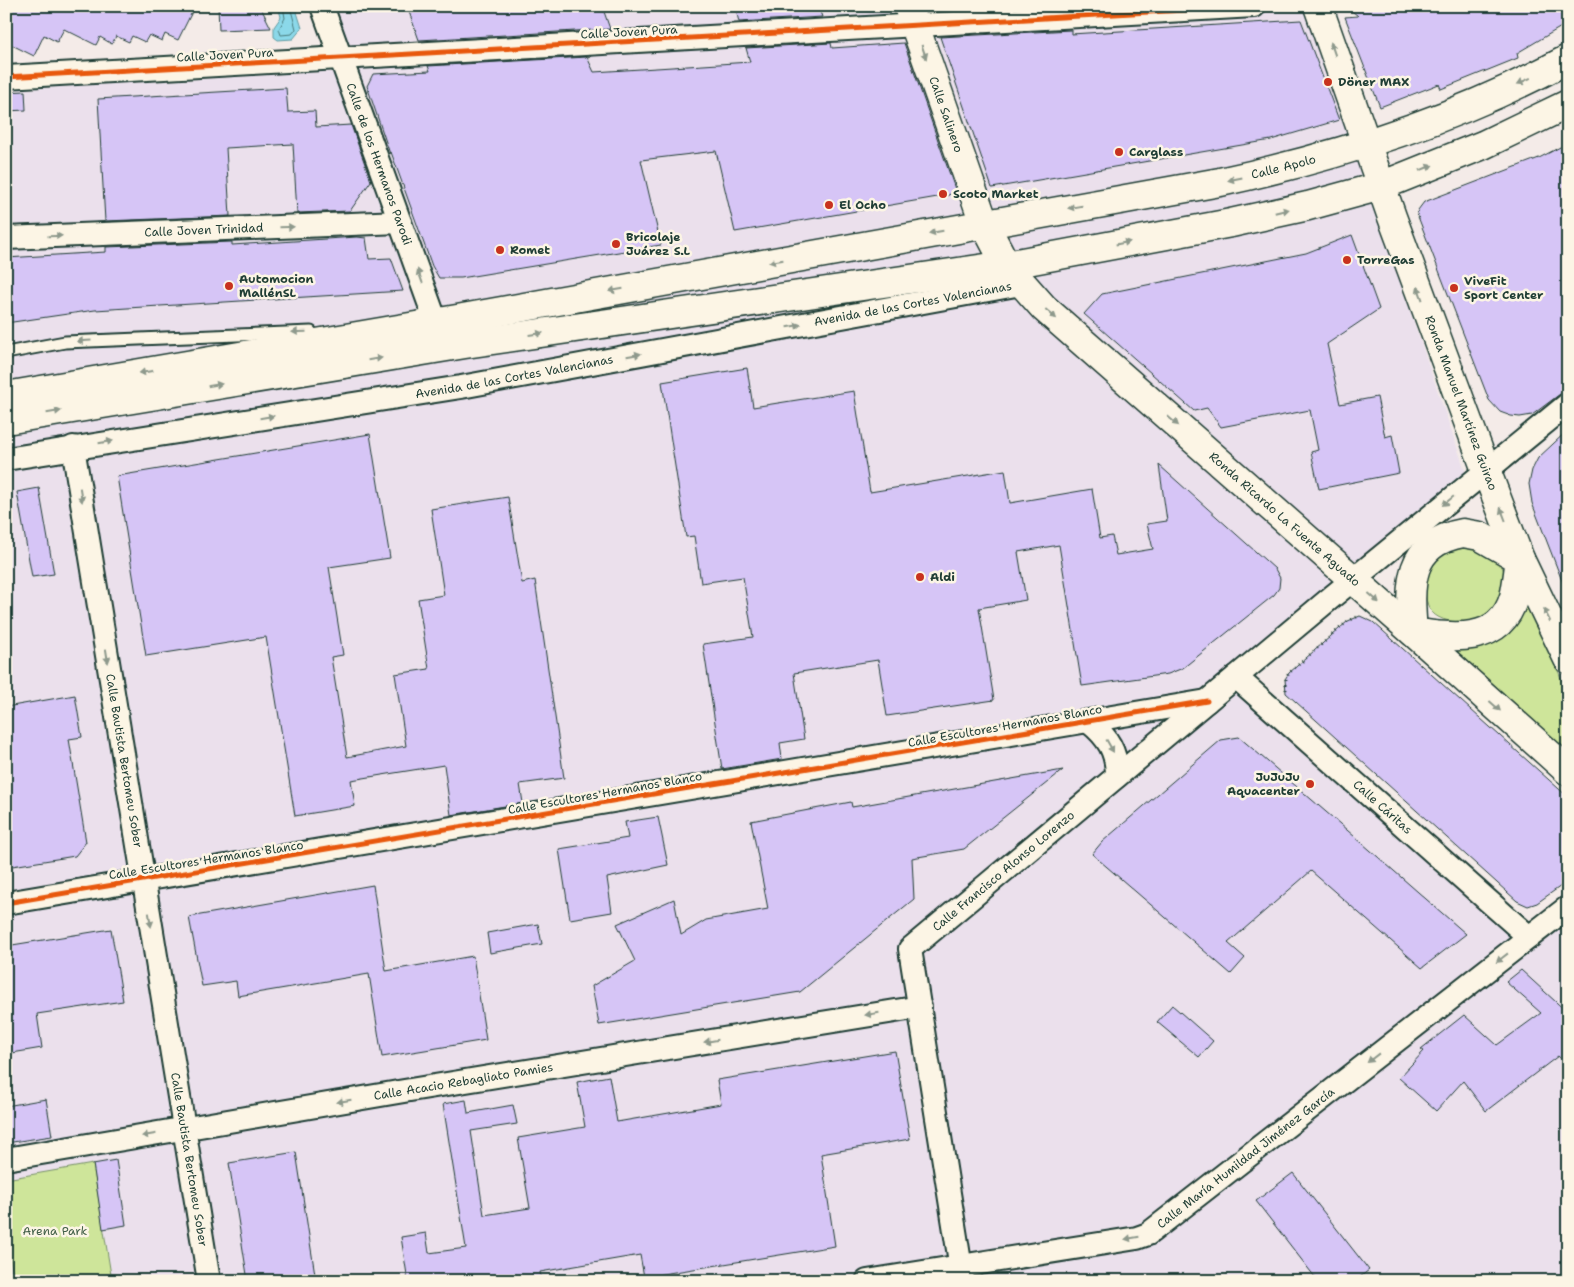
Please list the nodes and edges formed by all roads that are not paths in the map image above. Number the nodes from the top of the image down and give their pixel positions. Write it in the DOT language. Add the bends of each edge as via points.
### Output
graph roads {
  1 [pos="322,6"];
  2 [pos="1254,6"];
  3 [pos="1318,6"];
  4 [pos="912,16"];
  5 [pos="341,58"];
  6 [pos="1568,59"];
  7 [pos="6,78"];
  8 [pos="1568,104"];
  9 [pos="1366,145"];
  10 [pos="1381,186"];
  11 [pos="400,222"];
  12 [pos="984,223"];
  13 [pos="6,238"];
  14 [pos="1013,274"];
  15 [pos="436,322"];
  16 [pos="400,328"];
  17 [pos="6,353"];
  18 [pos="6,396"];
  19 [pos="1568,404"];
  20 [pos="6,420"];
  21 [pos="73,447"];
  22 [pos="6,459"];
  23 [pos="1486,470"];
  24 [pos="1520,558"];
  25 [pos="1353,579"];
  26 [pos="1413,632"];
  27 [pos="1568,658"];
  28 [pos="1236,677"];
  29 [pos="1207,701"];
  30 [pos="1090,722"];
  31 [pos="1568,771"];
  32 [pos="1117,776"];
  33 [pos="144,880"];
  34 [pos="6,903"];
  35 [pos="1568,907"];
  36 [pos="1528,937"];
  37 [pos="920,1006"];
  38 [pos="184,1129"];
  39 [pos="6,1159"];
  40 [pos="962,1273"];
  41 [pos="209,1281"];
  42 [pos="867,1281"];
  1 -- 5 [label="street, Calle de los Hermanos Parodi"];
  2 -- 4 [label="street, Calle Joven Pura"];
  9 -- 3 [label="main road, Ronda Manuel Martínez Guirao, one-way"];
  4 -- 5 [label="street, Calle Joven Pura"];
  4 -- 12 [label="main road, Calle Salinero, one-way"];
  5 -- 7 [label="street, Calle Joven Pura"];
  5 -- 11 [label="street, Calle de los Hermanos Parodi"];
  6 -- 9 [label="main road, Calle Apolo, one-way" via="1468,106"];
  10 -- 8 [label="main road, one-way" via="1483,145"];
  9 -- 10 [label="main road, Ronda Manuel Martínez Guirao"];
  9 -- 12 [label="main road, Calle Apolo, one-way" via="1220,182"];
  14 -- 10 [label="main road, one-way"];
  23 -- 10 [label="main road, Ronda Manuel Martínez Guirao, one-way"];
  13 -- 11 [label="street, Calle Joven Trinidad, one-way"];
  15 -- 11 [label="street, Calle de los Hermanos Parodi, one-way"];
  12 -- 14 [label="main road, Calle Salinero"];
  12 -- 15 [label="main road, one-way"];
  20 -- 14 [label="main road, Avenida de las Cortes Valencianas, one-way" via="465,344"];
  21 -- 14 [label="street, Avenida de las Cortes Valencianas, one-way" via="461,387"];
  14 -- 25 [label="main road, Ronda Ricardo La Fuente Aguado, one-way" via="1044,308"];
  15 -- 16 [label="main road"];
  16 -- 17 [label="lane, one-way" via="65,342"];
  16 -- 18 [label="main road, one-way"];
  19 -- 23 [label="street, Calle Francisco Alonso Lorenzo"];
  21 -- 22 [label="street, Avenida de las Cortes Valencianas"];
  21 -- 33 [label="street, Calle Bautista Bertomeu Sober, one-way"];
  24 -- 23 [label="main road, Ronda Manuel Martínez Guirao, one-way"];
  23 -- 25 [label="street, Calle Francisco Alonso Lorenzo, one-way"];
  24 -- 26 [label="main road" via="1514,596 1508,612 1497,624 1483,633 1467,637"];
  24 -- 26 [label="main road" via="1480,536 1463,533 1446,536 1430,545 1419,558 1413,575"];
  27 -- 24 [label="main road, Ronda Manuel Martínez Guirao, one-way"];
  25 -- 26 [label="main road, Ronda Ricardo La Fuente Aguado, one-way"];
  25 -- 28 [label="street, Calle Francisco Alonso Lorenzo"];
  26 -- 31 [label="main road, Ronda Ricardo La Fuente Aguado, one-way"];
  28 -- 29 [label="street, Calle Francisco Alonso Lorenzo"];
  28 -- 36 [label="street, Calle Cáritas"];
  29 -- 30 [label="street, Calle Escultores Hermanos Blanco"];
  29 -- 32 [label="street, Calle Francisco Alonso Lorenzo"];
  30 -- 32 [label="street, one-way" via="1112,747 1117,758"];
  30 -- 33 [label="street, Calle Escultores Hermanos Blanco"];
  32 -- 37 [label="street, Calle Francisco Alonso Lorenzo" via="910,949"];
  33 -- 34 [label="street, Calle Escultores Hermanos Blanco"];
  33 -- 38 [label="street, Calle Bautista Bertomeu Sober, one-way"];
  35 -- 36 [label="street, Calle María Humildad Jiménez García"];
  36 -- 40 [label="street, Calle María Humildad Jiménez García, one-way" via="1148,1234"];
  37 -- 38 [label="street, Calle Acacio Rebagliato Pamies, one-way"];
  37 -- 40 [label="street, Calle Francisco Alonso Lorenzo"];
  38 -- 39 [label="street, Calle Acacio Rebagliato Pamies, one-way"];
  38 -- 41 [label="street, Calle Bautista Bertomeu Sober"];
  40 -- 42 [label="street, Calle María Humildad Jiménez García"];
}
